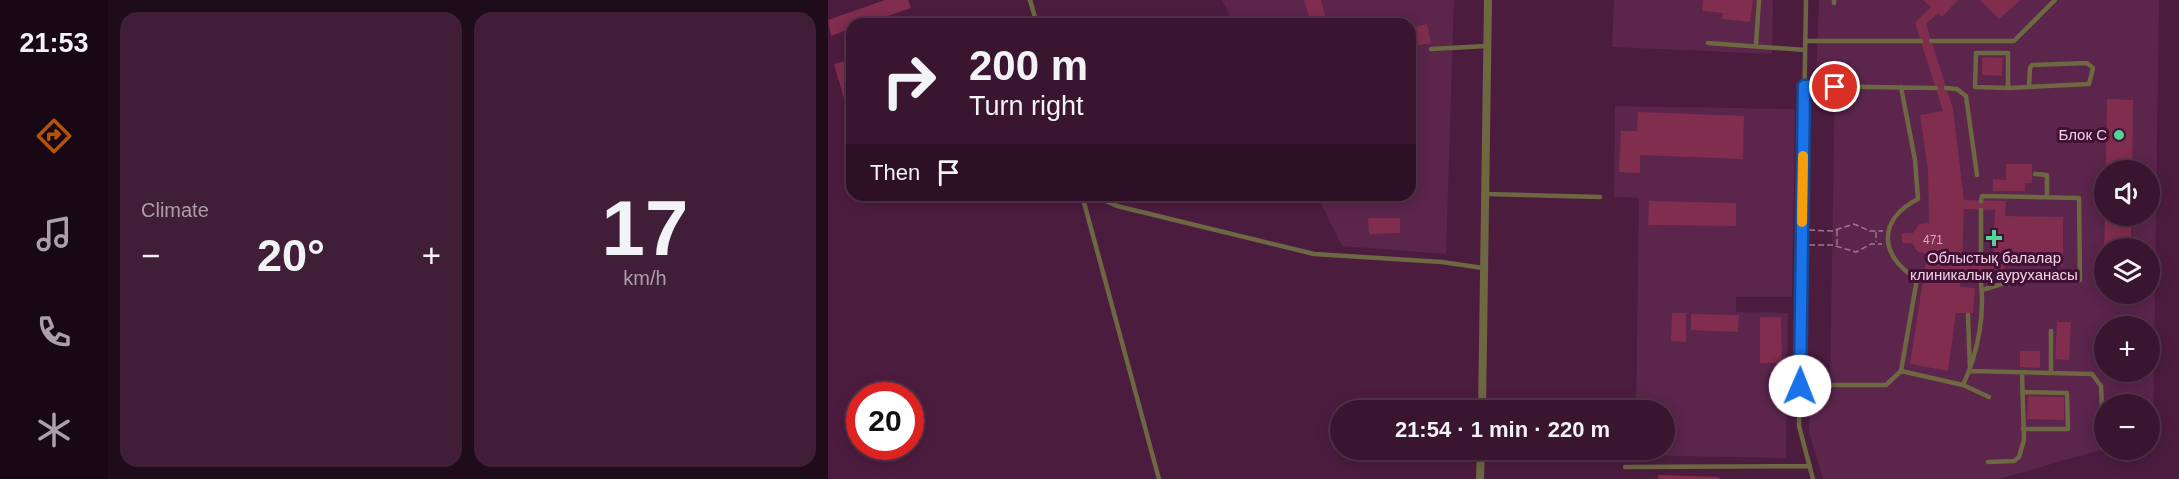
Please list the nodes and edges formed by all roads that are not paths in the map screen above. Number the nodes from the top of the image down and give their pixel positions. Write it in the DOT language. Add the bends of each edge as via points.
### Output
graph roads {
  1 [pos="1030,0"];
  2 [pos="1488,0"];
  3 [pos="1759,0"];
  4 [pos="1806,0"];
  5 [pos="2055,0"];
  6 [pos="1034,18"];
  7 [pos="1805,40"];
  8 [pos="1921,41"];
  9 [pos="1931,41"];
  10 [pos="1708,43"];
  11 [pos="1756,45"];
  12 [pos="1487,46"];
  13 [pos="1431,49"];
  14 [pos="1805,50"];
  15 [pos="1804,86"];
  16 [pos="2029,86"];
  17 [pos="1901,87"];
  18 [pos="1975,87"];
  19 [pos="1936,88"];
  20 [pos="1946,88"];
  21 [pos="2008,88"];
  22 [pos="1966,96"];
  23 [pos="2035,174"];
  24 [pos="1977,175"];
  25 [pos="1484,194"];
  26 [pos="1600,197"];
  27 [pos="2047,197"];
  28 [pos="1084,201"];
  29 [pos="1106,201"];
  30 [pos="1982,201"];
  31 [pos="1981,210"];
  32 [pos="1981,264"];
  33 [pos="1484,268"];
  34 [pos="1980,276"];
  35 [pos="1983,290"];
  36 [pos="1968,315"];
  37 [pos="2050,331"];
  38 [pos="1901,371"];
  39 [pos="1970,371"];
  40 [pos="2022,372"];
  41 [pos="2051,373"];
  42 [pos="1963,385"];
  43 [pos="1800,386"];
  44 [pos="2022,392"];
  45 [pos="2101,394"];
  46 [pos="1989,397"];
  47 [pos="1482,400"];
  48 [pos="2023,429"];
  49 [pos="1481,460"];
  50 [pos="1988,462"];
  51 [pos="1810,466"];
  52 [pos="1625,467"];
  53 [pos="1159,479"];
  54 [pos="1480,479"];
  55 [pos="1814,479"];
  1 -- 6 [label="lane"];
  2 -- 12 [label="street"];
  3 -- 11 [label="lane"];
  4 -- 7 [label="lane"];
  5 -- 9 [label="lane" via="2014,41"];
  7 -- 8 [label="lane"];
  7 -- 14 [label="lane"];
  10 -- 11 [label="lane"];
  11 -- 14 [label="lane"];
  12 -- 13 [label="lane"];
  12 -- 25 [label="street"];
  14 -- 15 [label="lane"];
  15 -- 17 [label="lane"];
  15 -- 43 [label="lane"];
  16 -- 16 [label="lane" via="2089,84 2093,68 2087,63 2036,64 2030,68"];
  16 -- 21 [label="lane"];
  17 -- 19 [label="lane"];
  17 -- 38 [label="lane" via="1918,199 1899,210 1888,231 1888,244 1898,265 1917,279"];
  18 -- 21 [label="lane"];
  18 -- 21 [label="lane" via="1976,53 2008,53"];
  18 -- 22 [label="lane"];
  20 -- 22 [label="lane" via="1957,89"];
  22 -- 24 [label="lane"];
  23 -- 27 [label="lane" via="2047,175"];
  25 -- 26 [label="lane"];
  25 -- 33 [label="street"];
  27 -- 30 [label="lane" via="1982,196"];
  27 -- 35 [label="lane" via="2079,198 2080,280 2018,279"];
  28 -- 53 [label="lane"];
  29 -- 33 [label="lane" via="1314,254"];
  31 -- 32 [label="lane"];
  33 -- 47 [label="street"];
  34 -- 35 [label="lane"];
  35 -- 39 [label="lane" via="1975,359"];
  36 -- 39 [label="lane"];
  37 -- 41 [label="lane"];
  38 -- 42 [label="lane"];
  38 -- 43 [label="lane" via="1886,385"];
  39 -- 40 [label="lane"];
  39 -- 42 [label="lane"];
  40 -- 41 [label="lane"];
  40 -- 44 [label="lane"];
  41 -- 45 [label="lane" via="2091,374 2101,386"];
  42 -- 46 [label="lane"];
  43 -- 51 [label="lane" via="1799,426"];
  44 -- 48 [label="lane"];
  44 -- 48 [label="lane" via="2067,393 2068,429"];
  48 -- 50 [label="lane" via="2019,457 2014,461"];
  49 -- 54 [label="street"];
  51 -- 52 [label="lane"];
  51 -- 55 [label="lane"];
}
